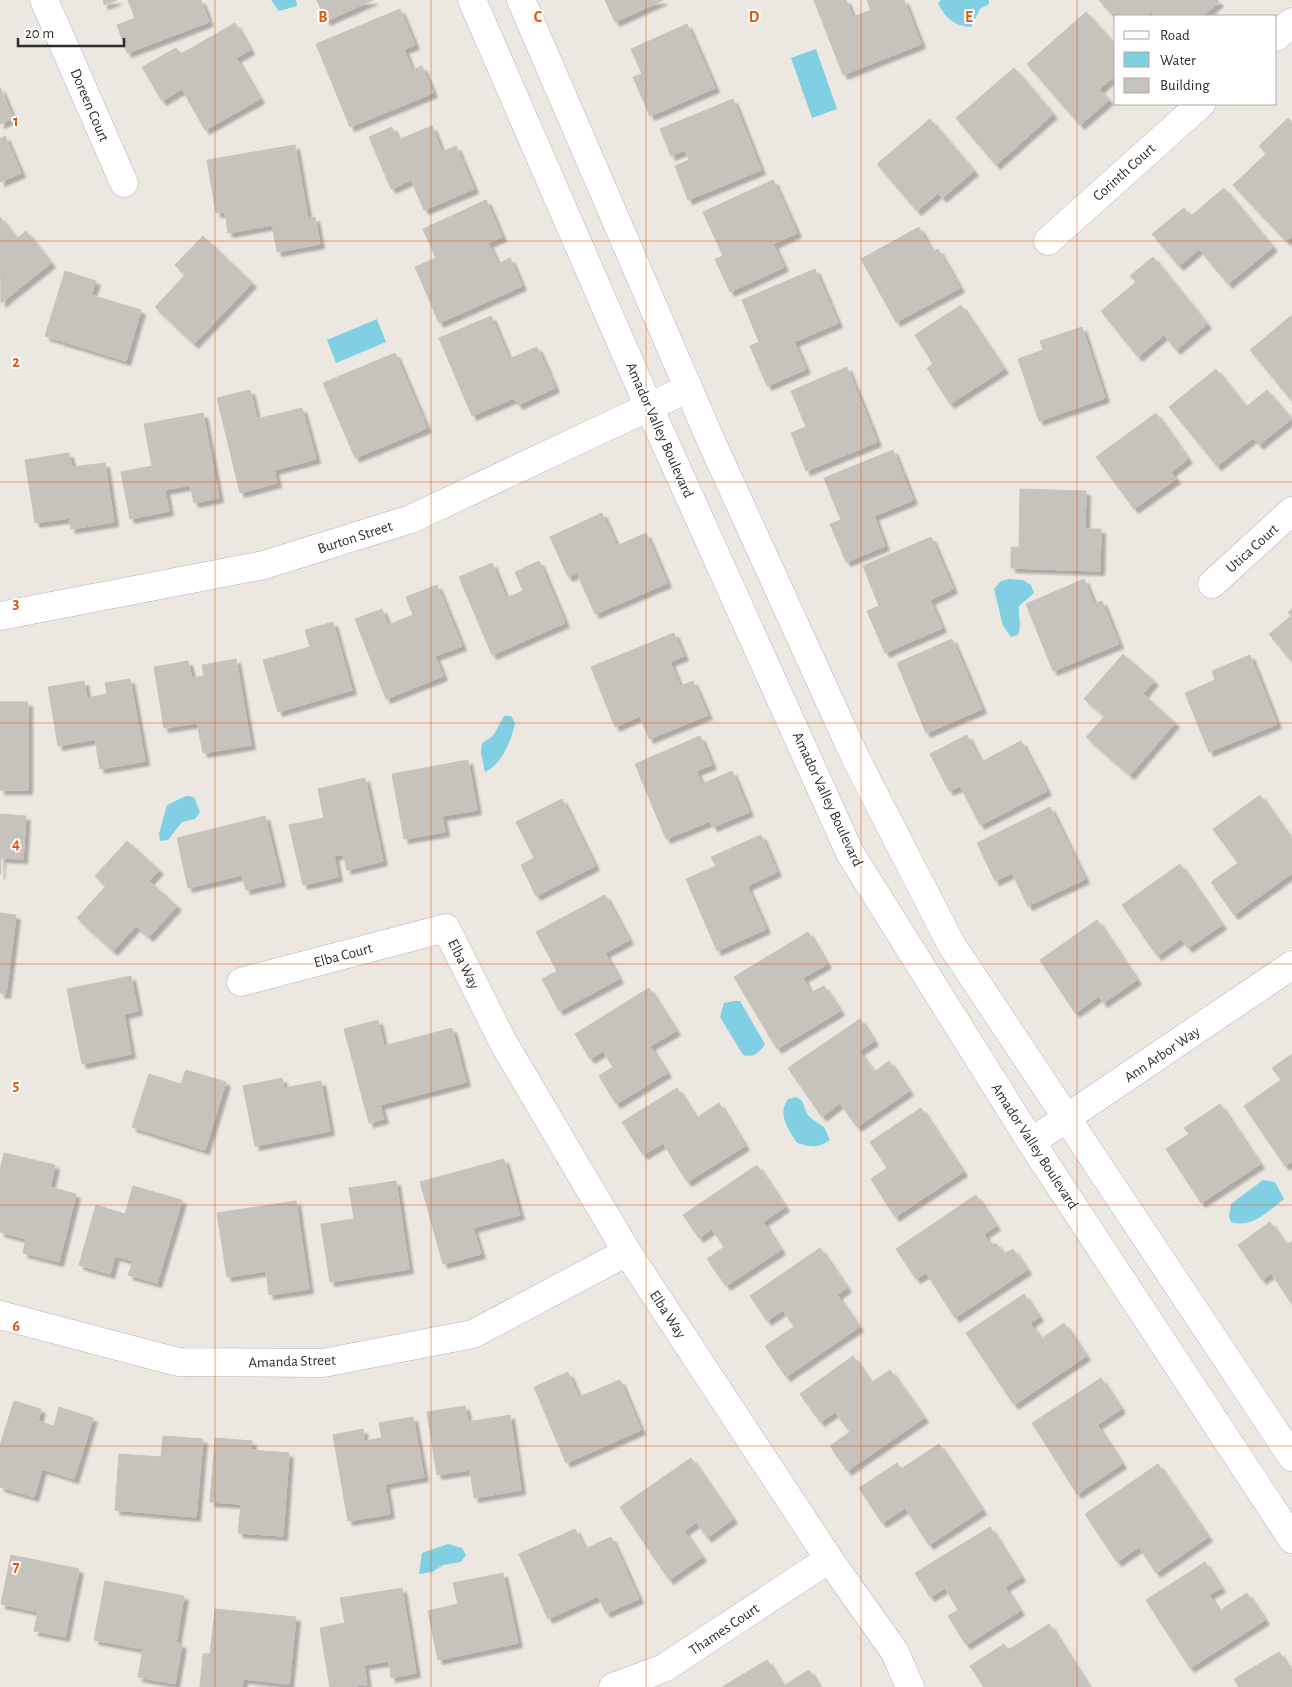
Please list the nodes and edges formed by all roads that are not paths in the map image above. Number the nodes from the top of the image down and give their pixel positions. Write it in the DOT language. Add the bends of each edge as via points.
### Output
graph roads {
  1 [pos="44,0"];
  2 [pos="472,0"];
  3 [pos="521,0"];
  4 [pos="1292,22"];
  5 [pos="1277,36"];
  6 [pos="1200,105"];
  7 [pos="124,183"];
  8 [pos="1048,241"];
  9 [pos="687,389"];
  10 [pos="649,407"];
  11 [pos="1292,511"];
  12 [pos="1212,584"];
  13 [pos="0,616"];
  14 [pos="446,928"];
  15 [pos="1292,965"];
  16 [pos="241,982"];
  17 [pos="1066,1118"];
  18 [pos="1031,1142"];
  19 [pos="627,1252"];
  20 [pos="0,1316"];
  21 [pos="1292,1457"];
  22 [pos="1292,1539"];
  23 [pos="829,1559"];
  24 [pos="613,1687"];
  25 [pos="910,1687"];
  1 -- 7 [label="street, Doreen Court"];
  2 -- 10 [label="street, Amador Valley Boulevard"];
  3 -- 9 [label="street"];
  4 -- 5 [label="street"];
  6 -- 8 [label="street, Corinth Court"];
  9 -- 10 [label="street, Burton Street"];
  9 -- 17 [label="street" via="856,759 952,944"];
  10 -- 13 [label="street, Burton Street" via="411,519 264,565"];
  10 -- 18 [label="street, Amador Valley Boulevard" via="850,853"];
  11 -- 12 [label="street, Utica Court"];
  14 -- 16 [label="street, Elba Court"];
  14 -- 19 [label="street, Elba Way" via="504,1044"];
  15 -- 17 [label="street, Ann Arbor Way"];
  17 -- 18 [label="street, Ann Arbor Way"];
  17 -- 21 [label="street"];
  18 -- 22 [label="street, Amador Valley Boulevard"];
  19 -- 20 [label="street, Amanda Street" via="473,1334 323,1363 178,1362"];
  19 -- 23 [label="street, Elba Way"];
  23 -- 24 [label="street, Thames Court" via="664,1668"];
  23 -- 25 [label="street, Elba Way" via="895,1652"];
}
